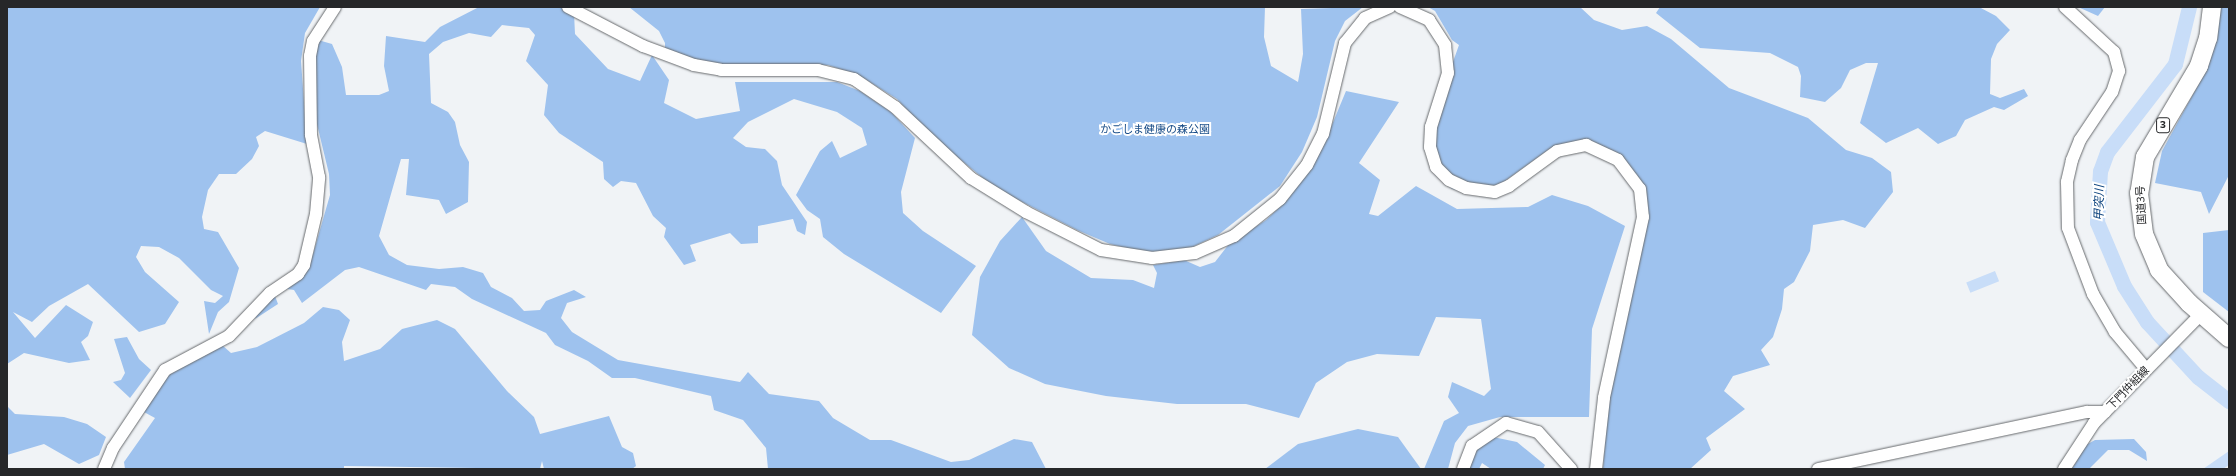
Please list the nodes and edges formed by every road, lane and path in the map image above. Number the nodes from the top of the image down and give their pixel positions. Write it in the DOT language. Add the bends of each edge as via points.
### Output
graph roads {
  1 [pos="335,7"];
  2 [pos="568,7"];
  3 [pos="1390,7"];
  4 [pos="1400,7"];
  5 [pos="2065,7"];
  6 [pos="2212,7"];
  7 [pos="2200,315"];
  8 [pos="2229,338"];
  9 [pos="2148,367"];
  10 [pos="2106,412"];
  11 [pos="104,469"];
  12 [pos="1463,469"];
  13 [pos="1571,469"];
  14 [pos="1596,469"];
  15 [pos="1818,469"];
  16 [pos="2064,469"];
  1 -- 11 [label="street" via="313,41 310,56 311,135 319,177 316,214 304,265 292,279 270,293 229,336 165,370 117,441"];
  2 -- 3 [label="street" via="642,46 694,65 721,70 818,70 854,79 895,107 965,174 1026,212 1101,250 1152,258 1195,253 1234,236 1280,199 1307,165 1323,134 1338,66 1348,38 1365,18"];
  4 -- 14 [label="street" via="1429,20 1445,45 1448,73 1431,127 1430,147 1436,167 1449,180 1466,188 1495,192 1509,186 1557,151 1586,145 1618,160 1638,184 1643,216 1616,336"];
  5 -- 9 [label="street" via="2114,52 2119,71 2112,92 2080,140 2072,160 2067,182 2068,228 2093,294 2115,332"];
  6 -- 7 [label="highway, 国道3号 / 3" via="2208,38 2199,66 2151,146 2141,171 2138,193 2144,234 2156,264"];
  7 -- 8 [label="highway, 国道3号 / 3"];
  7 -- 9 [label="street, 下門仲組線"];
  9 -- 10 [label="street, 下門仲組線"];
  10 -- 15 [label="street" via="2086,412"];
  10 -- 16 [label="street, 下門仲組線" via="2086,434"];
  12 -- 13 [label="street" via="1467,454 1477,440 1495,428 1512,423 1544,436"];
}
